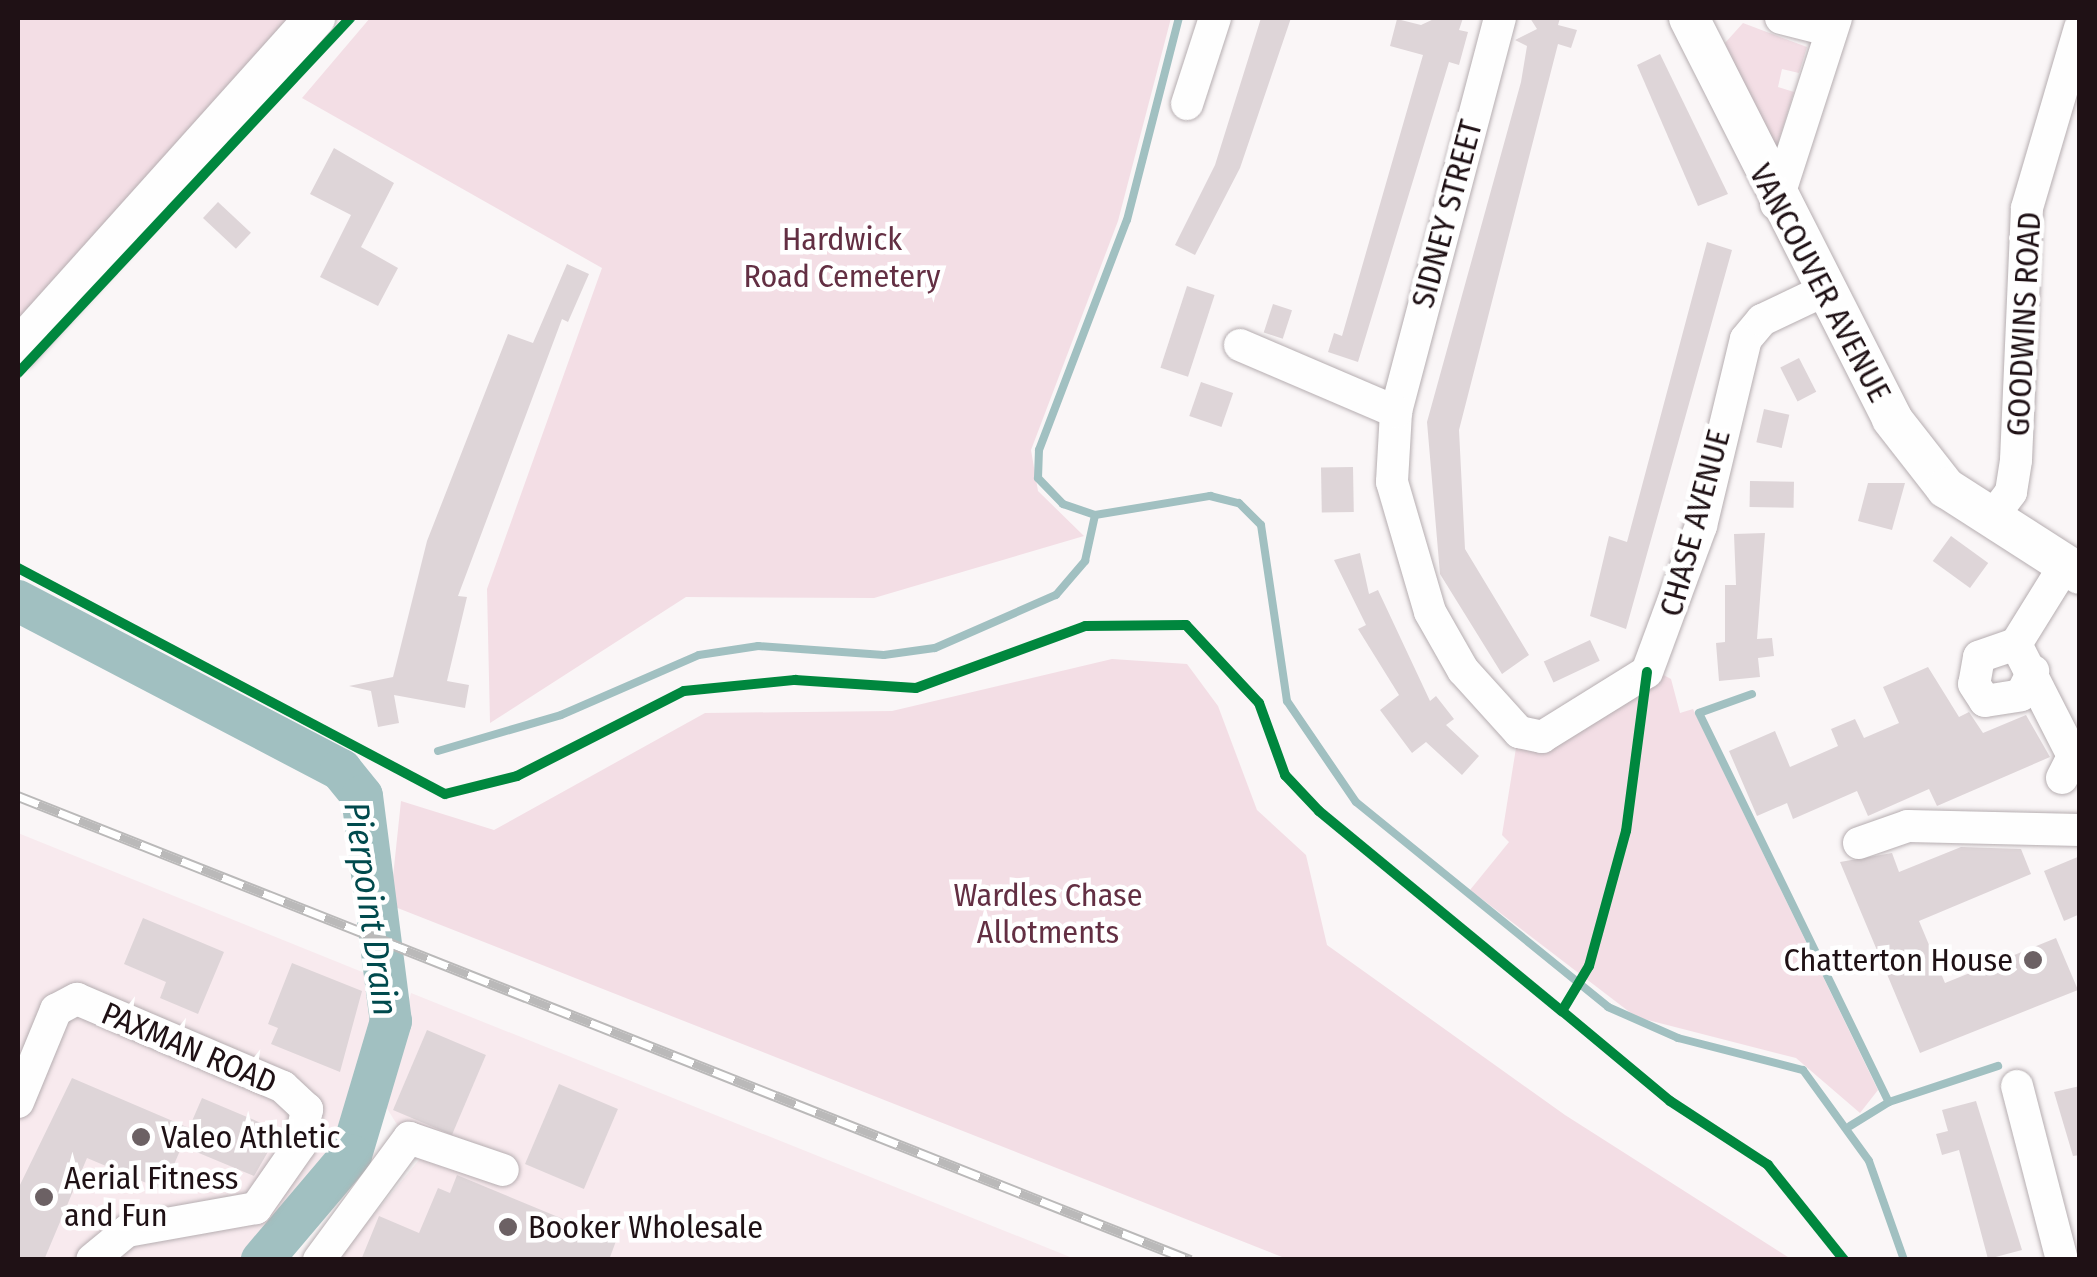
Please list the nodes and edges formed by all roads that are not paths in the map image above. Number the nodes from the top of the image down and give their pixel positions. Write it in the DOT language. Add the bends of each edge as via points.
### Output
graph roads {
  1 [pos="315,18"];
  2 [pos="1215,18"];
  3 [pos="1500,18"];
  4 [pos="1689,18"];
  5 [pos="1780,18"];
  6 [pos="1832,24"];
  7 [pos="2080,28"];
  8 [pos="1187,104"];
  9 [pos="1776,204"];
  10 [pos="1822,292"];
  11 [pos="1240,345"];
  12 [pos="18,349"];
  13 [pos="1396,412"];
  14 [pos="1993,516"];
  15 [pos="2072,570"];
  16 [pos="1542,738"];
  17 [pos="2062,778"];
  18 [pos="2080,830"];
  19 [pos="1859,844"];
  20 [pos="2016,1086"];
  21 [pos="18,1102"];
  22 [pos="503,1170"];
  23 [pos="92,1260"];
  24 [pos="319,1260"];
  25 [pos="2062,1260"];
  1 -- 12 [label="main road"];
  2 -- 8 [label="street"];
  3 -- 13 [label="street, SIDNEY STREET"];
  4 -- 9 [label="main road, VANCOUVER AVENUE"];
  5 -- 6 [label="street"];
  6 -- 9 [label="street"];
  7 -- 14 [label="street, GOODWINS ROAD" via="2027,208 2016,460 2011,492"];
  9 -- 10 [label="main road, VANCOUVER AVENUE"];
  10 -- 14 [label="main road, VANCOUVER AVENUE" via="1892,420 1946,488"];
  10 -- 16 [label="street, CHASE AVENUE" via="1762,320 1746,339 1701,526 1646,672"];
  11 -- 13 [label="street"];
  13 -- 16 [label="street, SIDNEY STREET" via="1392,482 1430,612 1501,716"];
  14 -- 15 [label="main road"];
  15 -- 17 [label="street" via="2025,658 2073,756"];
  18 -- 19 [label="street" via="1908,826"];
  20 -- 25 [label="street"];
  21 -- 23 [label="street, PAXMAN ROAD" via="56,1010 77,999 283,1088 307,1109 300,1144 256,1208 127,1231"];
  22 -- 24 [label="street" via="409,1138"];
}
